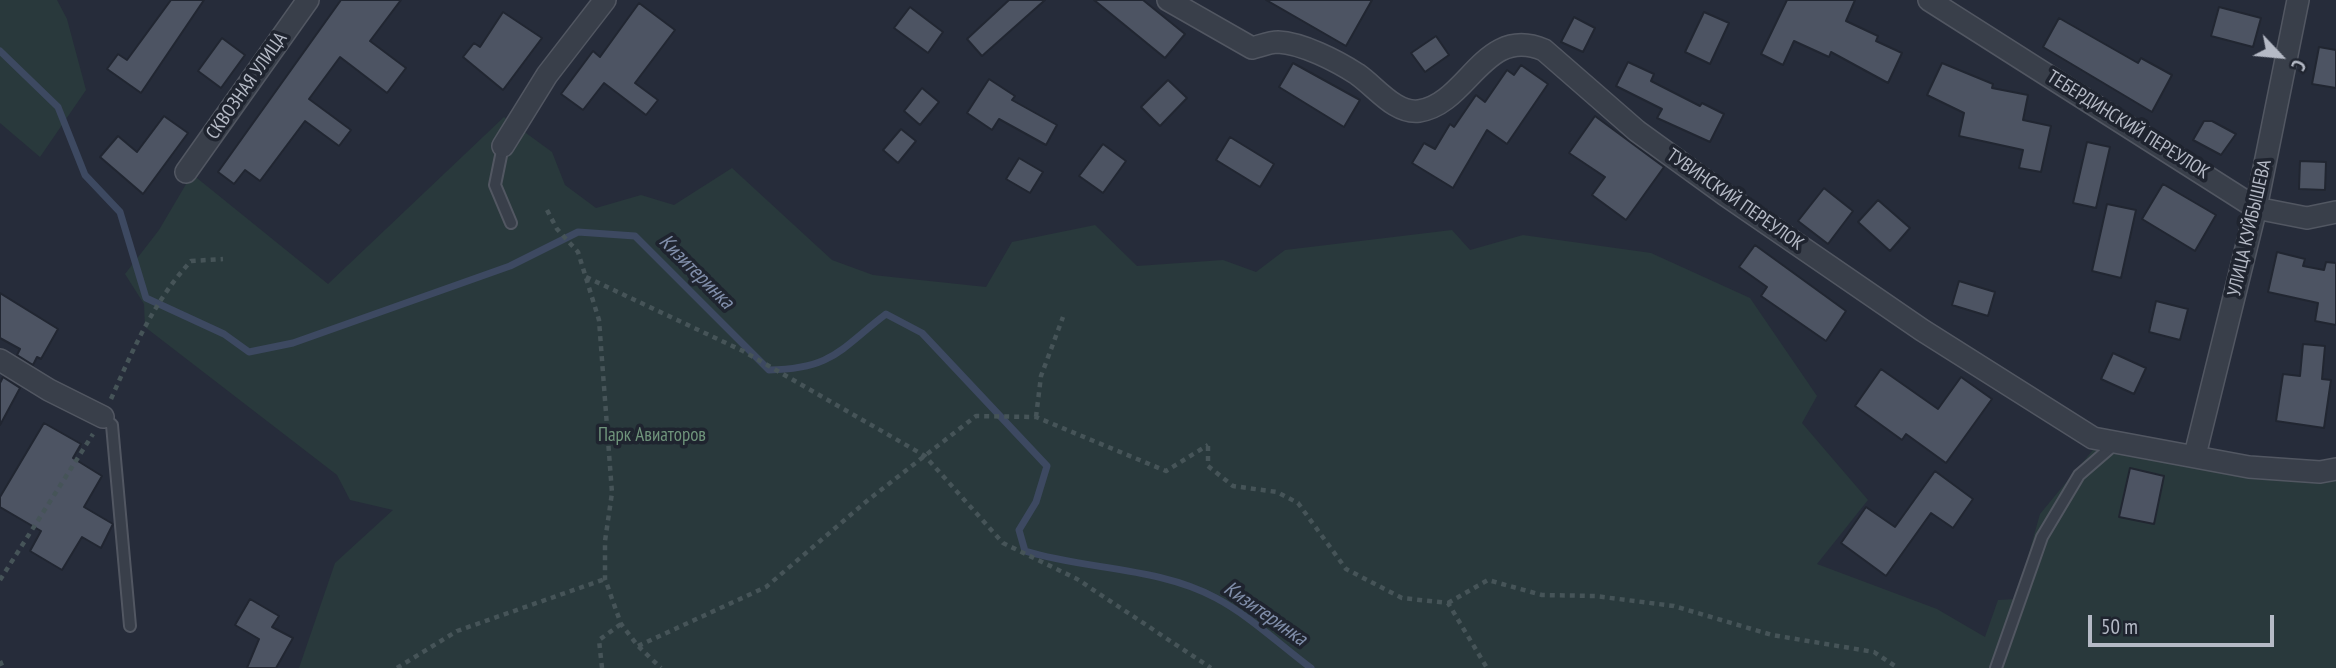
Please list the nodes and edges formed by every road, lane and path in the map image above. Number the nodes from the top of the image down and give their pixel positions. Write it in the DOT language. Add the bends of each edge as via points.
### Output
graph roads {
  1 [pos="308,0"];
  2 [pos="605,0"];
  3 [pos="1168,0"];
  4 [pos="1929,0"];
  5 [pos="2298,0"];
  6 [pos="503,146"];
  7 [pos="186,172"];
  8 [pos="2256,208"];
  9 [pos="547,210"];
  10 [pos="2336,212"];
  11 [pos="511,223"];
  12 [pos="223,259"];
  13 [pos="586,276"];
  14 [pos="1063,317"];
  15 [pos="0,360"];
  16 [pos="1035,416"];
  17 [pos="103,417"];
  18 [pos="2116,443"];
  19 [pos="2195,455"];
  20 [pos="925,456"];
  21 [pos="2336,469"];
  22 [pos="606,579"];
  23 [pos="0,580"];
  24 [pos="1448,603"];
  25 [pos="621,624"];
  26 [pos="130,626"];
  27 [pos="638,646"];
  28 [pos="0,661"];
  29 [pos="3,668"];
  30 [pos="397,668"];
  31 [pos="602,668"];
  32 [pos="661,668"];
  33 [pos="1211,668"];
  34 [pos="1487,668"];
  35 [pos="1898,668"];
  36 [pos="1996,668"];
  1 -- 7 [label="street, СКВОЗНАЯ УЛИЦА"];
  2 -- 6 [label="street" via="547,75"];
  3 -- 18 [label="street, ТУВИНСКИЙ ПЕРЕУЛОК" via="1252,48 1277,42 1355,73 1402,109 1419,111 1434,106 1503,47 1527,43 1544,50 1637,131 1900,315 2093,438"];
  4 -- 8 [label="street, ТЕБЕРДИНСКИЙ ПЕРЕУЛОК"];
  5 -- 8 [label="street, УЛИЦА КУЙБЫШЕВА"];
  6 -- 11 [label="lane" via="495,185"];
  8 -- 10 [label="street, ТЕБЕРДИНСКИЙ ПЕРЕУЛОК" via="2307,218"];
  8 -- 19 [label="street, УЛИЦА КУЙБЫШЕВА"];
  9 -- 13 [label="path" via="578,252"];
  12 -- 17 [label="path" via="191,261 149,315"];
  13 -- 20 [label="path" via="743,351"];
  13 -- 22 [label="path" via="599,320 612,493 605,541"];
  14 -- 16 [label="path" via="1041,376"];
  15 -- 17 [label="street"];
  16 -- 20 [label="path" via="976,416"];
  16 -- 24 [label="path" via="1166,471 1208,445 1208,466 1233,486 1276,492 1298,503 1346,569 1402,598"];
  17 -- 23 [label="path"];
  17 -- 26 [label="lane" via="112,425"];
  18 -- 19 [label="street, ТУВИНСКИЙ ПЕРЕУЛОК"];
  18 -- 36 [label="lane" via="2079,475 2042,537"];
  19 -- 21 [label="street, ТУВИНСКИЙ ПЕРЕУЛОК" via="2249,467"];
  20 -- 27 [label="path" via="766,587"];
  20 -- 33 [label="path" via="1003,542 1077,579"];
  22 -- 25 [label="path"];
  22 -- 30 [label="path" via="457,631"];
  24 -- 34 [label="path"];
  24 -- 35 [label="path" via="1489,580 1542,595 1674,606 1772,635 1874,652"];
  25 -- 27 [label="path"];
  25 -- 31 [label="path" via="600,640"];
  27 -- 32 [label="path"];
  28 -- 29 [label="path"];
}
